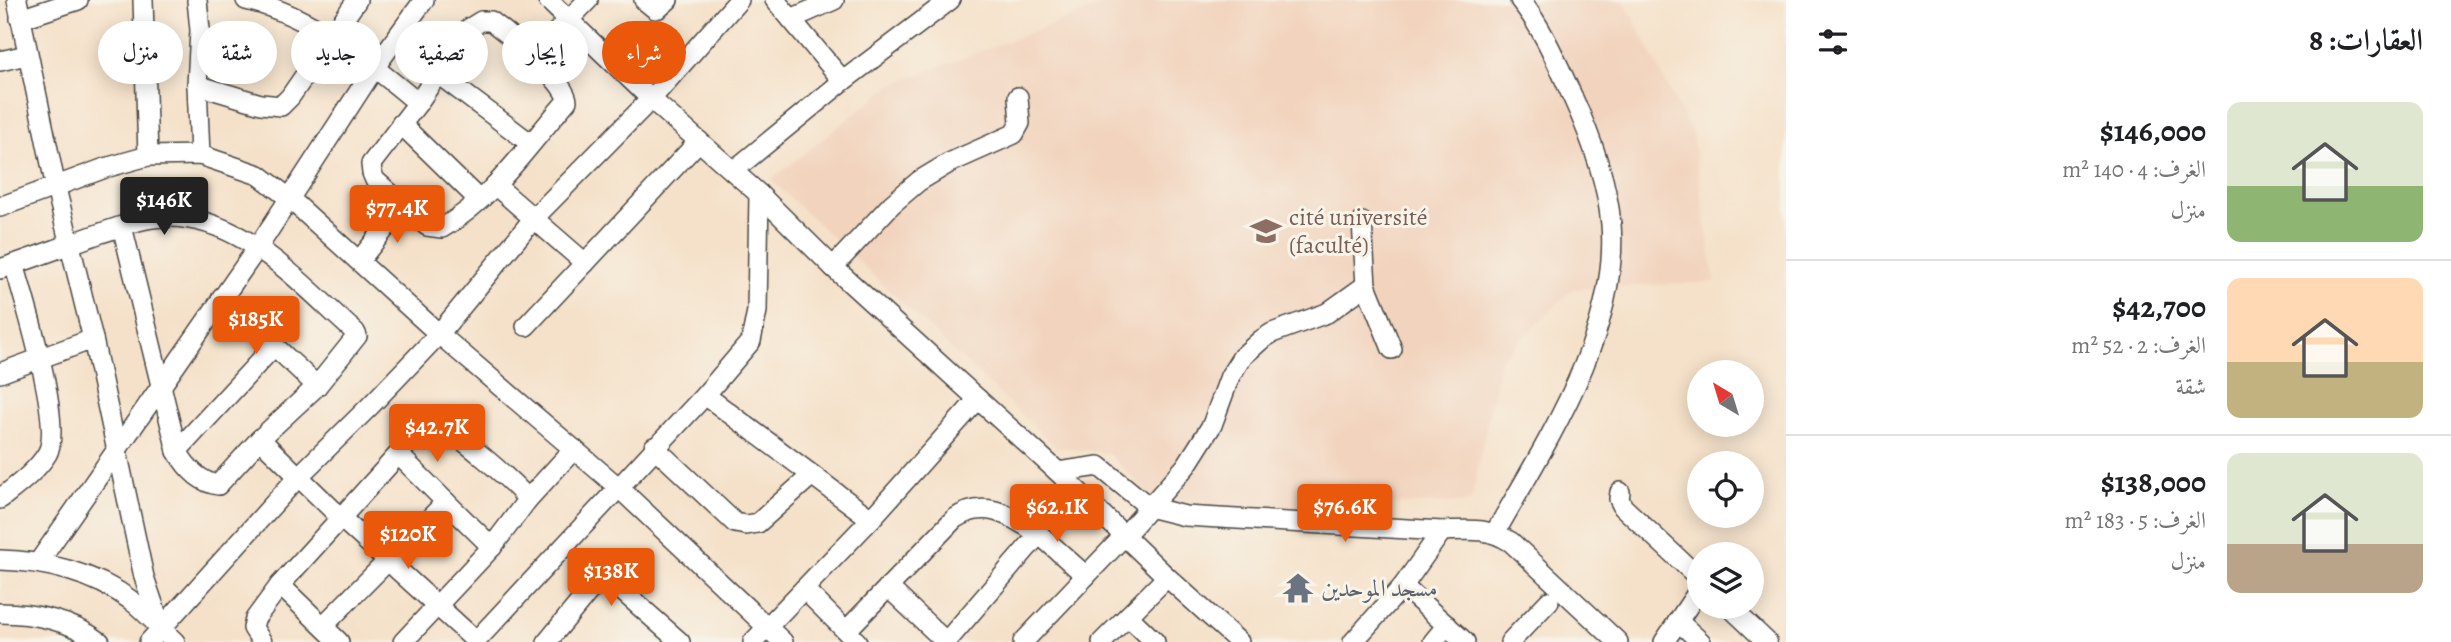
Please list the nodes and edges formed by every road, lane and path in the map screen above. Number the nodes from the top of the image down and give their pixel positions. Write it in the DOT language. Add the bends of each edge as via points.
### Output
graph roads {
  1 [pos="78,0"];
  2 [pos="143,0"];
  3 [pos="197,0"];
  4 [pos="246,0"];
  5 [pos="357,0"];
  6 [pos="424,0"];
  7 [pos="548,0"];
  8 [pos="588,0"];
  9 [pos="644,0"];
  10 [pos="668,0"];
  11 [pos="739,0"];
  12 [pos="775,0"];
  13 [pos="834,0"];
  14 [pos="950,0"];
  15 [pos="1520,0"];
  16 [pos="274,3"];
  17 [pos="18,10"];
  18 [pos="791,19"];
  19 [pos="569,20"];
  20 [pos="303,21"];
  21 [pos="342,21"];
  22 [pos="488,21"];
  23 [pos="502,31"];
  24 [pos="27,55"];
  25 [pos="381,59"];
  26 [pos="0,61"];
  27 [pos="381,72"];
  28 [pos="843,81"];
  29 [pos="299,84"];
  30 [pos="364,84"];
  31 [pos="431,84"];
  32 [pos="451,84"];
  33 [pos="561,84"];
  34 [pos="197,85"];
  35 [pos="1018,97"];
  36 [pos="651,99"];
  37 [pos="418,103"];
  38 [pos="401,124"];
  39 [pos="699,141"];
  40 [pos="530,143"];
  41 [pos="200,155"];
  42 [pos="148,156"];
  43 [pos="733,171"];
  44 [pos="495,185"];
  45 [pos="56,188"];
  46 [pos="759,194"];
  47 [pos="289,198"];
  48 [pos="479,200"];
  49 [pos="404,205"];
  50 [pos="0,207"];
  51 [pos="534,218"];
  52 [pos="1363,222"];
  53 [pos="122,226"];
  54 [pos="70,244"];
  55 [pos="258,247"];
  56 [pos="359,261"];
  57 [pos="585,263"];
  58 [pos="7,267"];
  59 [pos="833,267"];
  60 [pos="1366,285"];
  61 [pos="222,297"];
  62 [pos="526,326"];
  63 [pos="439,334"];
  64 [pos="93,339"];
  65 [pos="274,346"];
  66 [pos="1392,349"];
  67 [pos="41,358"];
  68 [pos="0,373"];
  69 [pos="162,386"];
  70 [pos="317,386"];
  71 [pos="705,395"];
  72 [pos="978,399"];
  73 [pos="260,439"];
  74 [pos="654,447"];
  75 [pos="573,449"];
  76 [pos="116,450"];
  77 [pos="177,451"];
  78 [pos="399,455"];
  79 [pos="1058,472"];
  80 [pos="812,475"];
  81 [pos="298,477"];
  82 [pos="618,487"];
  83 [pos="1620,492"];
  84 [pos="0,499"];
  85 [pos="528,499"];
  86 [pos="446,502"];
  87 [pos="1149,507"];
  88 [pos="340,517"];
  89 [pos="872,519"];
  90 [pos="1442,531"];
  91 [pos="1495,533"];
  92 [pos="1040,534"];
  93 [pos="1125,535"];
  94 [pos="492,547"];
  95 [pos="0,560"];
  96 [pos="389,562"];
  97 [pos="38,563"];
  98 [pos="1687,567"];
  99 [pos="1086,576"];
  100 [pos="1167,577"];
  101 [pos="280,585"];
  102 [pos="1403,586"];
  103 [pos="888,587"];
  104 [pos="804,589"];
  105 [pos="1549,601"];
  106 [pos="435,605"];
  107 [pos="1687,608"];
  108 [pos="0,613"];
  109 [pos="1128,616"];
  110 [pos="1743,619"];
  111 [pos="1678,621"];
  112 [pos="1447,625"];
  113 [pos="323,626"];
  114 [pos="767,626"];
  115 [pos="852,637"];
  116 [pos="162,638"];
  117 [pos="673,640"];
  118 [pos="100,642"];
  119 [pos="262,642"];
  120 [pos="340,642"];
  121 [pos="402,642"];
  122 [pos="476,642"];
  123 [pos="547,642"];
  124 [pos="753,642"];
  125 [pos="783,642"];
  126 [pos="946,642"];
  127 [pos="1023,642"];
  128 [pos="1102,642"];
  129 [pos="1155,642"];
  130 [pos="1239,642"];
  131 [pos="1353,642"];
  132 [pos="1433,642"];
  133 [pos="1465,642"];
  134 [pos="1510,642"];
  135 [pos="1618,642"];
  136 [pos="1664,642"];
  137 [pos="1701,642"];
  138 [pos="1767,642"];
  1 -- 17 [label="street"];
  2 -- 42 [label="street"];
  3 -- 34 [label="street"];
  4 -- 16 [label="street"];
  5 -- 21 [label="street"];
  6 -- 25 [label="street"];
  7 -- 19 [label="street"];
  8 -- 19 [label="street"];
  9 -- 10 [label="street" via="655,9"];
  11 -- 36 [label="street"];
  12 -- 18 [label="street"];
  13 -- 18 [label="street"];
  14 -- 28 [label="street"];
  15 -- 91 [label="street" via="1554,57 1586,126 1611,225 1609,280 1592,348"];
  16 -- 20 [label="street"];
  17 -- 24 [label="street"];
  18 -- 28 [label="street"];
  19 -- 36 [label="street"];
  22 -- 23 [label="street"];
  24 -- 26 [label="street"];
  24 -- 45 [label="street"];
  27 -- 37 [label="street"];
  28 -- 43 [label="street"];
  29 -- 34 [label="street" via="281,106"];
  30 -- 47 [label="street"];
  31 -- 37 [label="street"];
  32 -- 40 [label="street"];
  33 -- 40 [label="street" via="567,101"];
  34 -- 41 [label="street"];
  35 -- 59 [label="street" via="1020,123 1014,134 919,181"];
  36 -- 39 [label="street"];
  36 -- 51 [label="street"];
  37 -- 38 [label="street"];
  38 -- 48 [label="street"];
  38 -- 49 [label="street" via="371,164 375,180"];
  39 -- 43 [label="street"];
  39 -- 57 [label="street"];
  40 -- 44 [label="street"];
  41 -- 42 [label="street"];
  41 -- 47 [label="street" via="258,175"];
  42 -- 45 [label="street"];
  43 -- 46 [label="street"];
  44 -- 48 [label="street"];
  44 -- 51 [label="street"];
  45 -- 50 [label="street"];
  45 -- 54 [label="street"];
  46 -- 59 [label="street"];
  46 -- 71 [label="street" via="756,327 745,349"];
  47 -- 55 [label="street"];
  47 -- 56 [label="street"];
  48 -- 49 [label="street" via="442,228 426,226"];
  49 -- 56 [label="street"];
  51 -- 57 [label="street"];
  51 -- 63 [label="street"];
  52 -- 60 [label="street"];
  53 -- 54 [label="street"];
  53 -- 55 [label="street" via="180,216 207,221"];
  53 -- 69 [label="street"];
  54 -- 58 [label="street"];
  54 -- 64 [label="street"];
  55 -- 61 [label="street"];
  55 -- 70 [label="street" via="356,334"];
  56 -- 63 [label="street"];
  57 -- 62 [label="street"];
  58 -- 67 [label="street"];
  59 -- 72 [label="street"];
  60 -- 66 [label="street"];
  60 -- 87 [label="street" via="1327,313 1272,333 1251,348 1230,376 1212,425 1196,452"];
  61 -- 65 [label="street"];
  61 -- 69 [label="street"];
  63 -- 75 [label="street"];
  63 -- 81 [label="street"];
  64 -- 67 [label="street"];
  64 -- 76 [label="street"];
  65 -- 70 [label="street"];
  65 -- 77 [label="street"];
  67 -- 68 [label="street"];
  67 -- 84 [label="street" via="53,436 38,466"];
  69 -- 76 [label="street"];
  69 -- 77 [label="street"];
  70 -- 73 [label="street"];
  71 -- 74 [label="street"];
  71 -- 80 [label="street"];
  72 -- 79 [label="street"];
  72 -- 89 [label="street"];
  73 -- 77 [label="street" via="218,485 207,483 186,466"];
  73 -- 81 [label="street"];
  74 -- 80 [label="street" via="735,523 746,525 758,523"];
  74 -- 82 [label="street"];
  75 -- 82 [label="street"];
  75 -- 85 [label="street"];
  76 -- 97 [label="street"];
  76 -- 116 [label="street"];
  78 -- 85 [label="street" via="425,424 433,422 513,482"];
  78 -- 86 [label="street"];
  78 -- 88 [label="street"];
  79 -- 87 [label="street" via="1099,466"];
  79 -- 93 [label="street"];
  80 -- 89 [label="street"];
  81 -- 88 [label="street"];
  81 -- 116 [label="street"];
  82 -- 114 [label="street"];
  82 -- 122 [label="street"];
  83 -- 98 [label="street" via="1623,507"];
  85 -- 94 [label="street"];
  86 -- 94 [label="street"];
  86 -- 96 [label="street"];
  87 -- 90 [label="street" via="1185,516"];
  87 -- 93 [label="street"];
  88 -- 96 [label="street"];
  88 -- 101 [label="street"];
  89 -- 104 [label="street"];
  90 -- 91 [label="street"];
  90 -- 102 [label="street"];
  91 -- 135 [label="street" via="1511,542"];
  92 -- 99 [label="street"];
  92 -- 103 [label="street" via="995,509 964,512"];
  92 -- 126 [label="street"];
  93 -- 99 [label="street"];
  93 -- 100 [label="street"];
  94 -- 106 [label="street"];
  95 -- 97 [label="street"];
  96 -- 106 [label="street"];
  96 -- 113 [label="street"];
  97 -- 116 [label="street" via="104,584 132,602"];
  99 -- 127 [label="street"];
  100 -- 109 [label="street"];
  100 -- 130 [label="street"];
  101 -- 113 [label="street"];
  101 -- 119 [label="street" via="255,619 253,628"];
  102 -- 112 [label="street"];
  102 -- 131 [label="street"];
  103 -- 115 [label="street"];
  103 -- 126 [label="street"];
  104 -- 114 [label="street"];
  104 -- 115 [label="street"];
  105 -- 134 [label="street"];
  106 -- 121 [label="street"];
  106 -- 122 [label="street"];
  107 -- 111 [label="street"];
  108 -- 118 [label="street" via="60,622"];
  109 -- 128 [label="street"];
  109 -- 129 [label="street"];
  110 -- 138 [label="street"];
  111 -- 136 [label="street"];
  111 -- 137 [label="street"];
  112 -- 132 [label="street"];
  112 -- 133 [label="street"];
  113 -- 120 [label="street"];
  114 -- 124 [label="street"];
  114 -- 125 [label="street"];
  117 -- 123 [label="street" via="606,580 589,591"];
}
